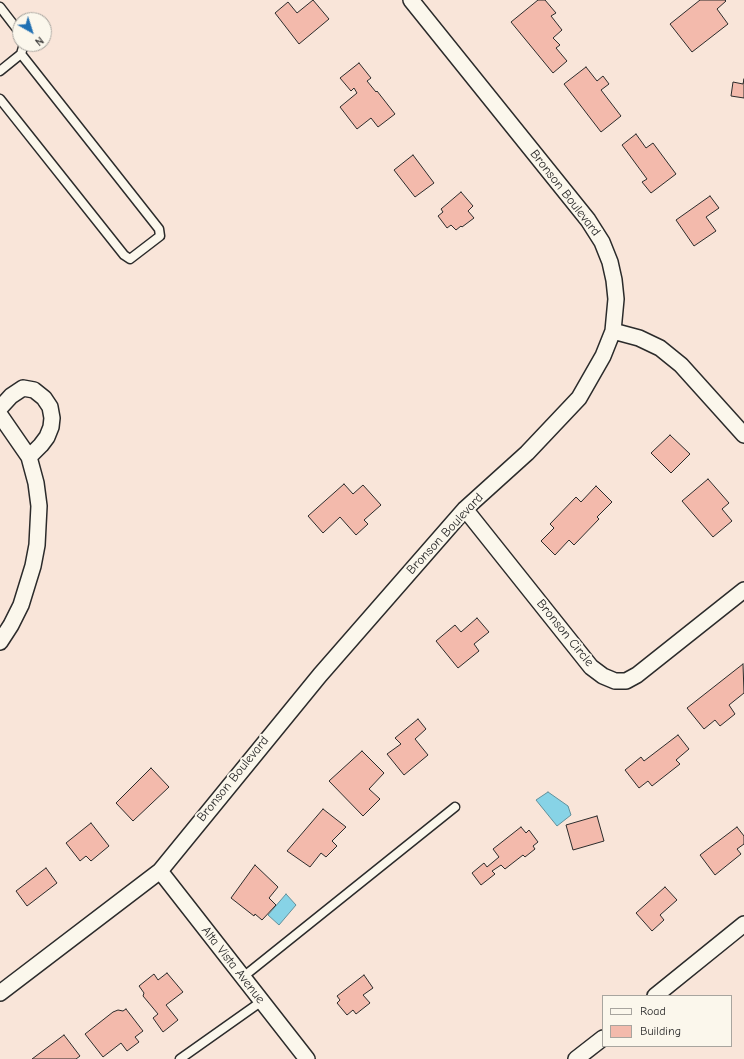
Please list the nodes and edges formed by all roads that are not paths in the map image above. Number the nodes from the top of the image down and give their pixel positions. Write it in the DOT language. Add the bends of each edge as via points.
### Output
graph roads {
  1 [pos="411,0"];
  2 [pos="0,6"];
  3 [pos="12,22"];
  4 [pos="21,54"];
  5 [pos="0,71"];
  6 [pos="0,99"];
  7 [pos="613,331"];
  8 [pos="0,408"];
  9 [pos="0,415"];
  10 [pos="744,435"];
  11 [pos="29,457"];
  12 [pos="465,509"];
  13 [pos="744,590"];
  14 [pos="0,642"];
  15 [pos="455,807"];
  16 [pos="160,871"];
  17 [pos="744,924"];
  18 [pos="243,977"];
  19 [pos="0,993"];
  20 [pos="655,995"];
  21 [pos="262,1001"];
  22 [pos="602,1039"];
  23 [pos="180,1059"];
  24 [pos="307,1059"];
  25 [pos="576,1059"];
  1 -- 7 [label="street, Bronson Boulevard" via="588,220 602,242 614,280 616,300"];
  2 -- 3 [label="lane"];
  4 -- 5 [label="lane"];
  4 -- 6 [label="lane" via="159,229 160,236 130,259 124,255"];
  7 -- 10 [label="street" via="639,338 660,348 681,364"];
  7 -- 12 [label="street, Bronson Boulevard" via="579,398 527,453"];
  8 -- 11 [label="street" via="23,388 34,390 50,407 52,418 47,437"];
  9 -- 11 [label="street"];
  11 -- 14 [label="street" via="39,506 37,545 21,605"];
  12 -- 13 [label="street, Bronson Circle" via="591,668 614,681 626,681 637,675"];
  12 -- 16 [label="street, Bronson Boulevard" via="320,675"];
  15 -- 18 [label="lane"];
  16 -- 18 [label="street, Alta Vista Avenue"];
  16 -- 19 [label="street, Bronson Boulevard"];
  17 -- 20 [label="street"];
  18 -- 21 [label="street, Alta Vista Avenue"];
  21 -- 23 [label="lane"];
  21 -- 24 [label="street, Alta Vista Avenue"];
  22 -- 25 [label="street"];
}
